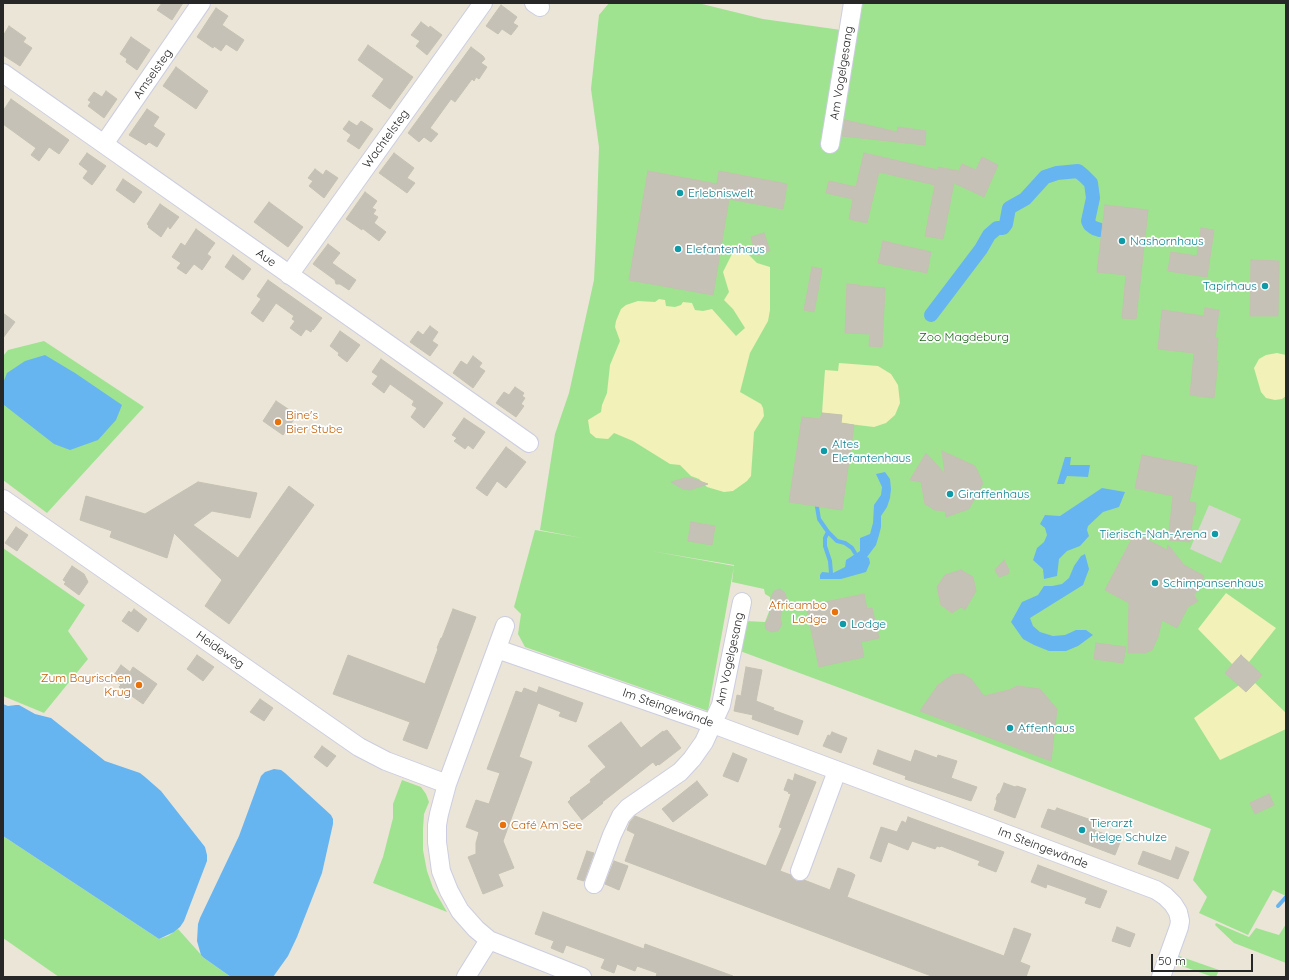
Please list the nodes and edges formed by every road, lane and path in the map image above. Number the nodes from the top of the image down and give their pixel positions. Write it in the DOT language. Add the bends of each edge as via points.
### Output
graph roads {
  1 [pos="201,3"];
  2 [pos="483,3"];
  3 [pos="853,3"];
  4 [pos="3,73"];
  5 [pos="104,144"];
  6 [pos="830,144"];
  7 [pos="289,275"];
  8 [pos="529,443"];
  9 [pos="3,499"];
  10 [pos="742,602"];
  11 [pos="505,626"];
  12 [pos="497,649"];
  13 [pos="713,724"];
  14 [pos="837,771"];
  15 [pos="447,784"];
  16 [pos="800,871"];
  17 [pos="594,884"];
  18 [pos="489,940"];
  19 [pos="466,977"];
  20 [pos="582,977"];
  21 [pos="1161,977"];
  1 -- 5 [label="street, Amselsteg"];
  2 -- 7 [label="street, Wachtelsteg"];
  3 -- 6 [label="street, Am Vogelgesang"];
  4 -- 5 [label="street, Aue"];
  5 -- 7 [label="street, Aue"];
  7 -- 8 [label="street, Aue"];
  9 -- 15 [label="street, Heideweg" via="359,747 386,761"];
  10 -- 13 [label="street, Am Vogelgesang" via="721,705"];
  11 -- 12 [label="street"];
  12 -- 13 [label="street, Im Steingewände"];
  12 -- 15 [label="street"];
  13 -- 14 [label="street, Im Steingewände"];
  13 -- 17 [label="street, Am Vogelgesang" via="701,746 683,769 628,808 621,816"];
  14 -- 16 [label="street"];
  14 -- 21 [label="street, Im Steingewände" via="1160,893 1175,907 1180,921"];
  15 -- 18 [label="street" via="437,825 441,871 460,911"];
  18 -- 19 [label="street"];
  18 -- 20 [label="street"];
}
